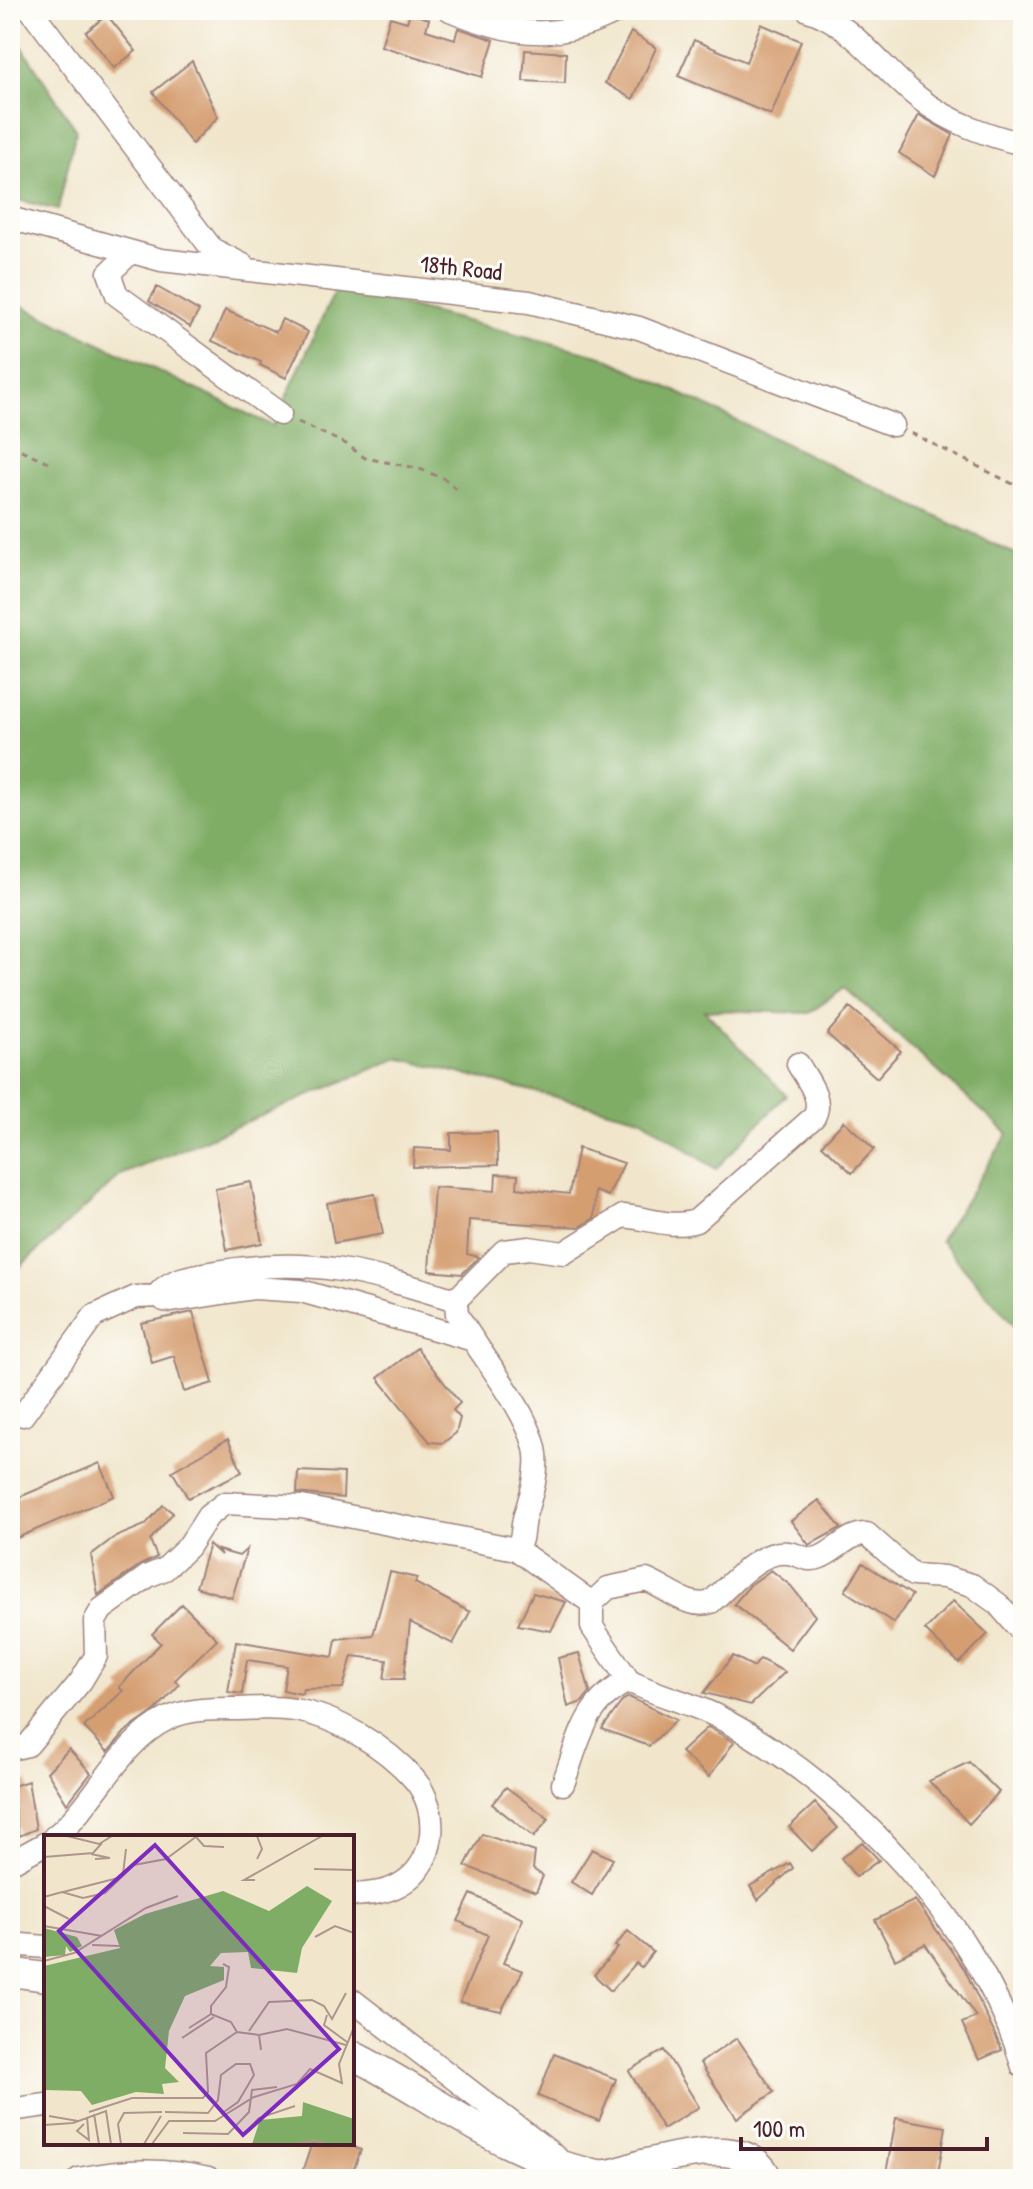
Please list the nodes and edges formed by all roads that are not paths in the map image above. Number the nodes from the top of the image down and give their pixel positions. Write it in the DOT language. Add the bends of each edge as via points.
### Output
graph roads {
  1 [pos="31,10"];
  2 [pos="450,10"];
  3 [pos="620,10"];
  4 [pos="816,11"];
  5 [pos="1023,144"];
  6 [pos="10,218"];
  7 [pos="130,253"];
  8 [pos="256,271"];
  9 [pos="280,414"];
  10 [pos="893,425"];
  11 [pos="798,1064"];
  12 [pos="161,1296"];
  13 [pos="456,1300"];
  14 [pos="470,1339"];
  15 [pos="23,1415"];
  16 [pos="516,1549"];
  17 [pos="592,1603"];
  18 [pos="1023,1633"];
  19 [pos="629,1681"];
  20 [pos="10,1749"];
  21 [pos="563,1784"];
  22 [pos="56,1835"];
  23 [pos="44,1844"];
  24 [pos="10,1863"];
  25 [pos="354,1895"];
  26 [pos="10,1944"];
  27 [pos="44,1947"];
  28 [pos="10,1972"];
  29 [pos="44,1977"];
  30 [pos="354,2002"];
  31 [pos="354,2056"];
  32 [pos="1023,2067"];
  33 [pos="44,2105"];
  34 [pos="10,2110"];
  35 [pos="567,2165"];
  36 [pos="79,2179"];
  37 [pos="208,2179"];
  38 [pos="768,2179"];
  1 -- 8 [label="street" via="212,249"];
  2 -- 3 [label="street" via="537,34 564,34"];
  4 -- 5 [label="street" via="920,100"];
  6 -- 7 [label="street, 18th Road"];
  7 -- 8 [label="street, 18th Road"];
  7 -- 9 [label="street" via="109,273 117,295"];
  8 -- 10 [label="street, 18th Road" via="529,302 639,328"];
  11 -- 13 [label="street" via="815,1094 814,1117 696,1221 663,1224 623,1216 564,1253 504,1251"];
  12 -- 13 [label="street" via="164,1287 182,1279 274,1263 341,1269"];
  12 -- 14 [label="street" via="172,1301 254,1288 301,1291"];
  12 -- 15 [label="street" via="136,1297 94,1316"];
  13 -- 14 [label="street"];
  14 -- 16 [label="street" via="527,1424 536,1453 534,1486"];
  16 -- 17 [label="street"];
  16 -- 20 [label="street" via="302,1507 225,1503 165,1569 102,1609 95,1621 96,1656 81,1681 28,1745"];
  17 -- 18 [label="street" via="608,1588 646,1580 701,1606 762,1558 787,1552 817,1558 867,1534 913,1575 972,1585"];
  17 -- 19 [label="street" via="592,1627"];
  19 -- 21 [label="street" via="607,1690 596,1705"];
  19 -- 32 [label="street" via="726,1721 831,1793 864,1823 926,1889 961,1939 999,2007"];
  22 -- 25 [label="street" via="130,1751 167,1719 204,1711 298,1710 342,1725 369,1743 413,1778 427,1803 431,1835 427,1857 416,1872 402,1885"];
  23 -- 24 [label="street"];
  26 -- 27 [label="street"];
  28 -- 29 [label="main road"];
  30 -- 35 [label="street"];
  31 -- 35 [label="main road" via="423,2092 508,2147"];
  33 -- 34 [label="street"];
  35 -- 38 [label="main road" via="609,2175 647,2163 739,2152 760,2164"];
  36 -- 37 [label="street" via="126,2169"];
}
